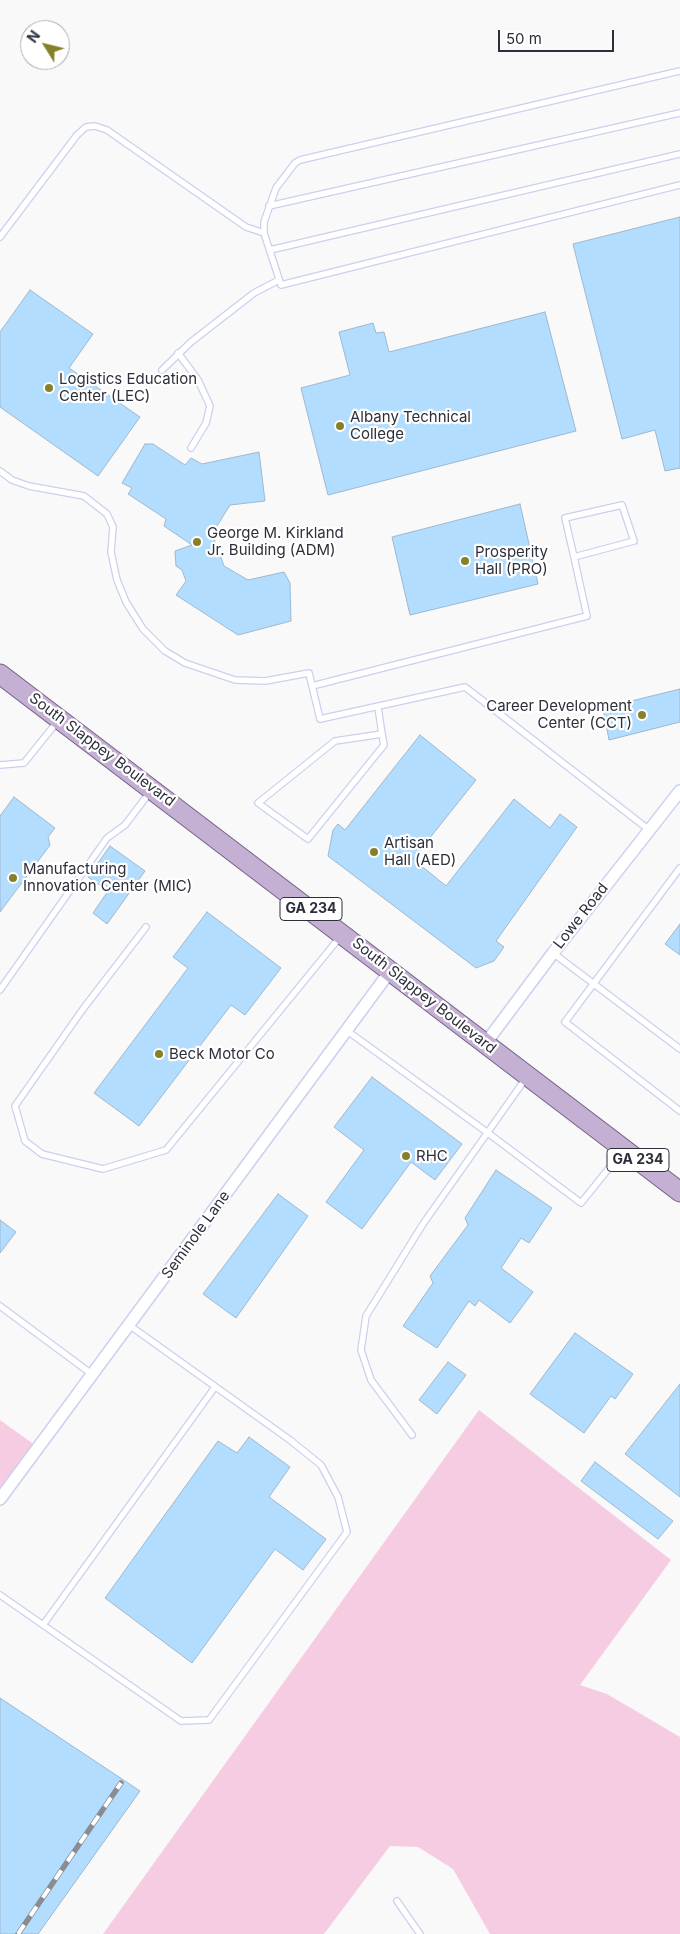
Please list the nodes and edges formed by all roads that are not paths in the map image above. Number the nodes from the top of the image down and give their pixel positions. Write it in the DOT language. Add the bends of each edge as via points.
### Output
graph roads {
  1 [pos="680,71"];
  2 [pos="680,112"];
  3 [pos="680,154"];
  4 [pos="680,185"];
  5 [pos="269,206"];
  6 [pos="264,233"];
  7 [pos="0,237"];
  8 [pos="270,250"];
  9 [pos="279,280"];
  10 [pos="178,353"];
  11 [pos="162,370"];
  12 [pos="191,448"];
  13 [pos="0,471"];
  14 [pos="574,557"];
  15 [pos="0,674"];
  16 [pos="312,686"];
  17 [pos="378,707"];
  18 [pos="60,719"];
  19 [pos="382,734"];
  20 [pos="0,765"];
  21 [pos="153,788"];
  22 [pos="680,791"];
  23 [pos="648,829"];
  24 [pos="680,868"];
  25 [pos="146,927"];
  26 [pos="343,933"];
  27 [pos="553,953"];
  28 [pos="391,970"];
  29 [pos="594,983"];
  30 [pos="0,990"];
  31 [pos="346,1030"];
  32 [pos="485,1044"];
  33 [pos="680,1049"];
  34 [pos="528,1076"];
  35 [pos="680,1111"];
  36 [pos="488,1133"];
  37 [pos="623,1149"];
  38 [pos="680,1192"];
  39 [pos="0,1306"];
  40 [pos="129,1325"];
  41 [pos="93,1375"];
  42 [pos="215,1387"];
  43 [pos="412,1436"];
  44 [pos="0,1499"];
  45 [pos="0,1595"];
  46 [pos="43,1625"];
  47 [pos="397,1901"];
  48 [pos="420,1934"];
  1 -- 5 [label="lane" via="300,160 276,188"];
  2 -- 5 [label="lane"];
  3 -- 8 [label="lane"];
  4 -- 9 [label="lane" via="280,285"];
  5 -- 6 [label="lane"];
  6 -- 7 [label="lane" via="246,227 107,130 95,126 86,127 77,134"];
  6 -- 8 [label="lane"];
  8 -- 9 [label="lane"];
  9 -- 10 [label="lane" via="254,293"];
  10 -- 11 [label="lane"];
  10 -- 12 [label="lane" via="198,380 210,406 206,423"];
  13 -- 16 [label="lane" via="29,486 84,496 107,514 114,527 111,552 117,580 126,602 143,629 165,651 209,672 235,680 265,681 309,674"];
  14 -- 14 [label="lane" via="564,518 622,504 634,541"];
  14 -- 16 [label="lane" via="587,616"];
  15 -- 18 [label="main road, South Slappey Boulevard / GA 234"];
  16 -- 17 [label="lane" via="320,719"];
  17 -- 19 [label="lane"];
  17 -- 23 [label="lane" via="465,687"];
  18 -- 20 [label="lane" via="24,763"];
  18 -- 21 [label="main road, South Slappey Boulevard / GA 234"];
  19 -- 19 [label="lane" via="384,746 308,838 258,803 335,741"];
  21 -- 26 [label="main road, South Slappey Boulevard / GA 234"];
  21 -- 30 [label="lane" via="126,825 107,838"];
  22 -- 23 [label="street, Lowe Road"];
  23 -- 27 [label="street, Lowe Road"];
  24 -- 29 [label="lane"];
  25 -- 26 [label="lane" via="15,1106 25,1141 42,1154 104,1169 166,1150"];
  26 -- 28 [label="main road, South Slappey Boulevard / GA 234"];
  27 -- 29 [label="lane"];
  27 -- 32 [label="street, Lowe Road"];
  28 -- 31 [label="street, Seminole Lane"];
  28 -- 32 [label="main road, South Slappey Boulevard / GA 234"];
  29 -- 33 [label="lane"];
  29 -- 35 [label="lane" via="565,1022"];
  31 -- 36 [label="lane"];
  31 -- 40 [label="street, Seminole Lane"];
  32 -- 34 [label="main road, South Slappey Boulevard / GA 234"];
  34 -- 36 [label="lane"];
  34 -- 37 [label="main road, South Slappey Boulevard / GA 234"];
  36 -- 37 [label="lane" via="581,1203"];
  36 -- 43 [label="lane" via="423,1224 366,1316 360,1350 371,1380"];
  37 -- 38 [label="main road, South Slappey Boulevard / GA 234"];
  39 -- 41 [label="lane"];
  40 -- 41 [label="street, Seminole Lane"];
  40 -- 42 [label="lane"];
  41 -- 44 [label="street, Seminole Lane"];
  42 -- 46 [label="lane"];
  42 -- 46 [label="lane" via="321,1465 338,1497 347,1532 209,1720 181,1721"];
  45 -- 46 [label="lane"];
  47 -- 48 [label="lane"];
}
